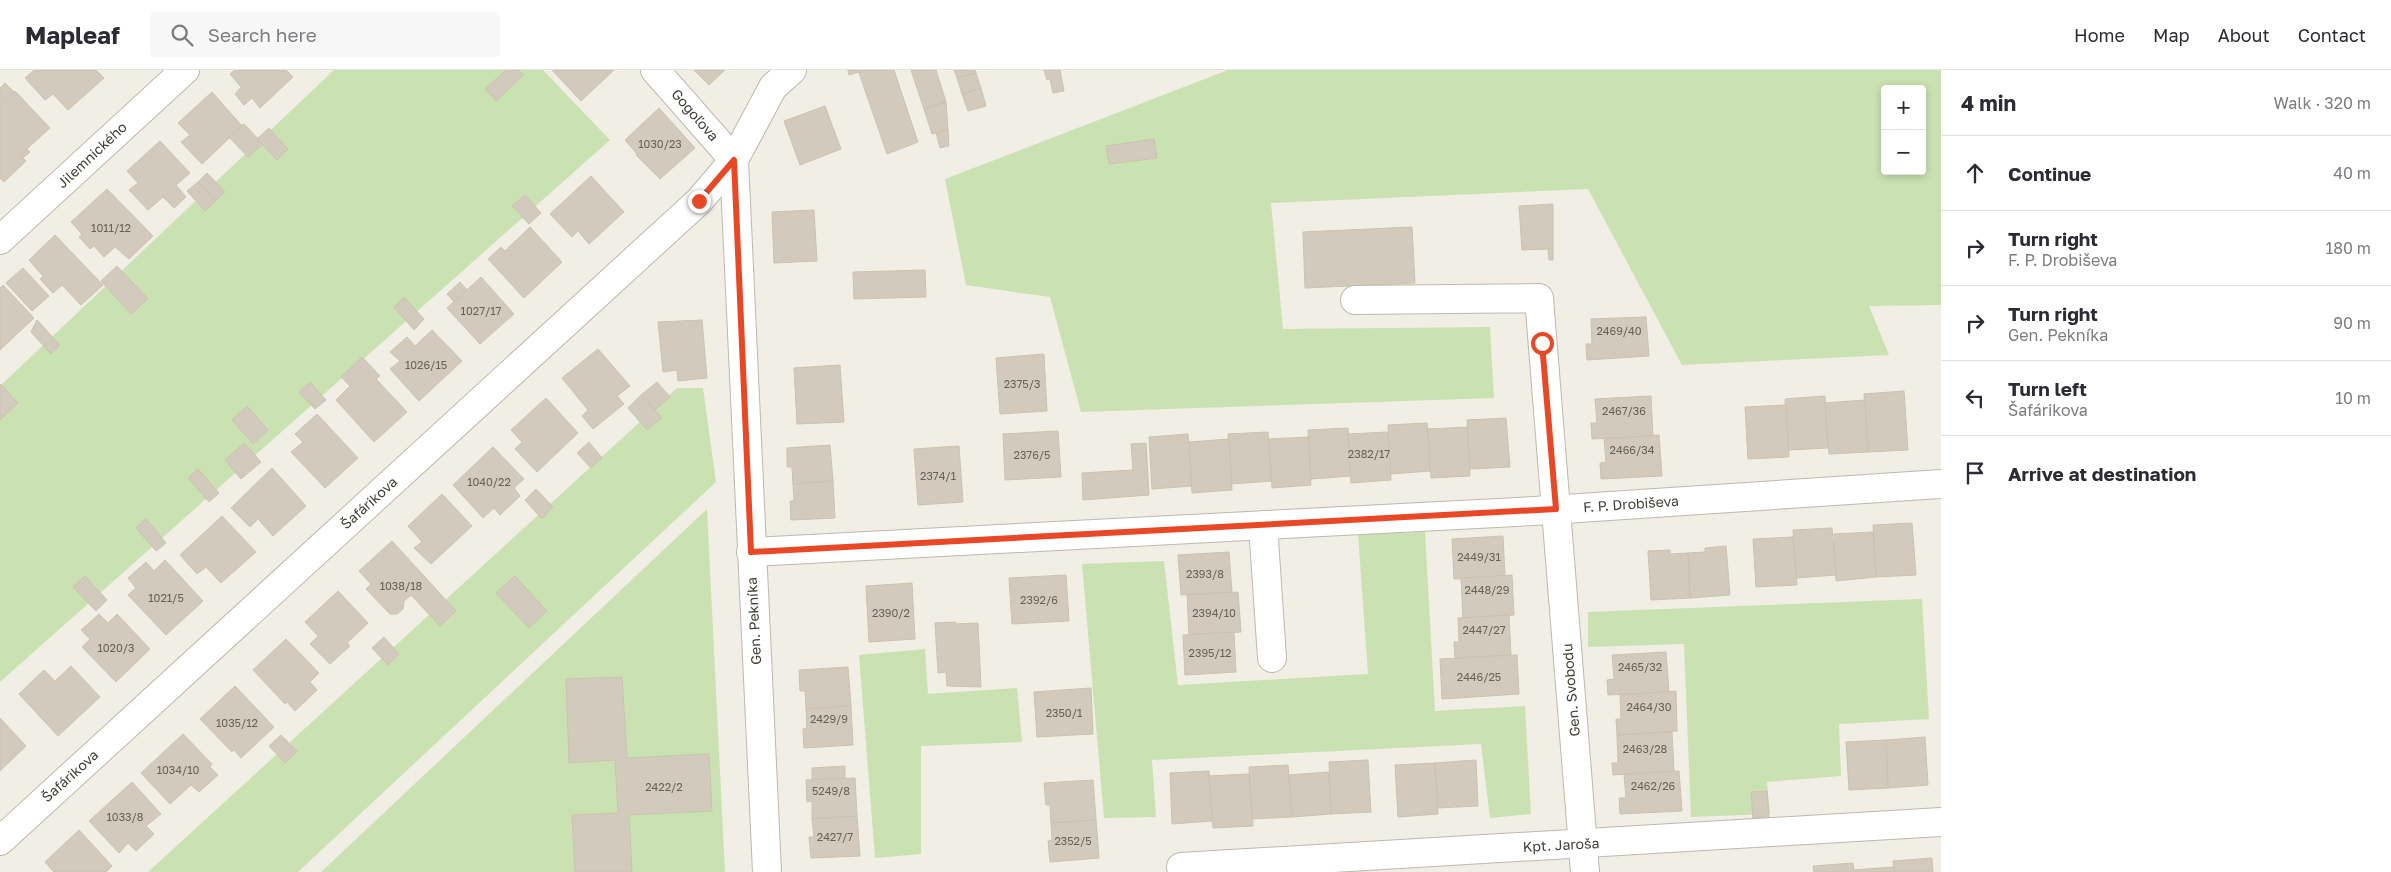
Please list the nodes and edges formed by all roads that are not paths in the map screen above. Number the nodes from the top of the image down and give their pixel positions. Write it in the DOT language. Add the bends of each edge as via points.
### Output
graph roads {
  1 [pos="184,70"];
  2 [pos="655,70"];
  3 [pos="792,70"];
  4 [pos="734,160"];
  5 [pos="0,240"];
  6 [pos="1355,300"];
  7 [pos="1941,484"];
  8 [pos="1556,509"];
  9 [pos="1263,525"];
  10 [pos="751,552"];
  11 [pos="1272,658"];
  12 [pos="1941,822"];
  13 [pos="0,840"];
  14 [pos="1583,844"];
  15 [pos="1303,866"];
  16 [pos="1181,867"];
  17 [pos="767,872"];
  18 [pos="1585,872"];
  1 -- 5 [label="street, Jilemnického"];
  2 -- 4 [label="street, Gogoľova"];
  3 -- 4 [label="street, Šafárikova" via="773,87"];
  4 -- 10 [label="street, Gen. Pekníka"];
  4 -- 13 [label="street, Šafárikova" via="699,201"];
  6 -- 8 [label="street, Gen. Svobodu" via="1539,298"];
  7 -- 8 [label="street, F. P. Drobiševa"];
  8 -- 9 [label="street, F. P. Drobiševa"];
  8 -- 14 [label="street, Gen. Svobodu"];
  9 -- 10 [label="street, F. P. Drobiševa"];
  9 -- 11 [label="street"];
  10 -- 17 [label="street, Gen. Pekníka"];
  12 -- 14 [label="street, Kpt. Jaroša"];
  14 -- 15 [label="street, Kpt. Jaroša"];
  14 -- 18 [label="street, Gen. Svobodu"];
  15 -- 16 [label="street, Kpt. Jaroša"];
}
